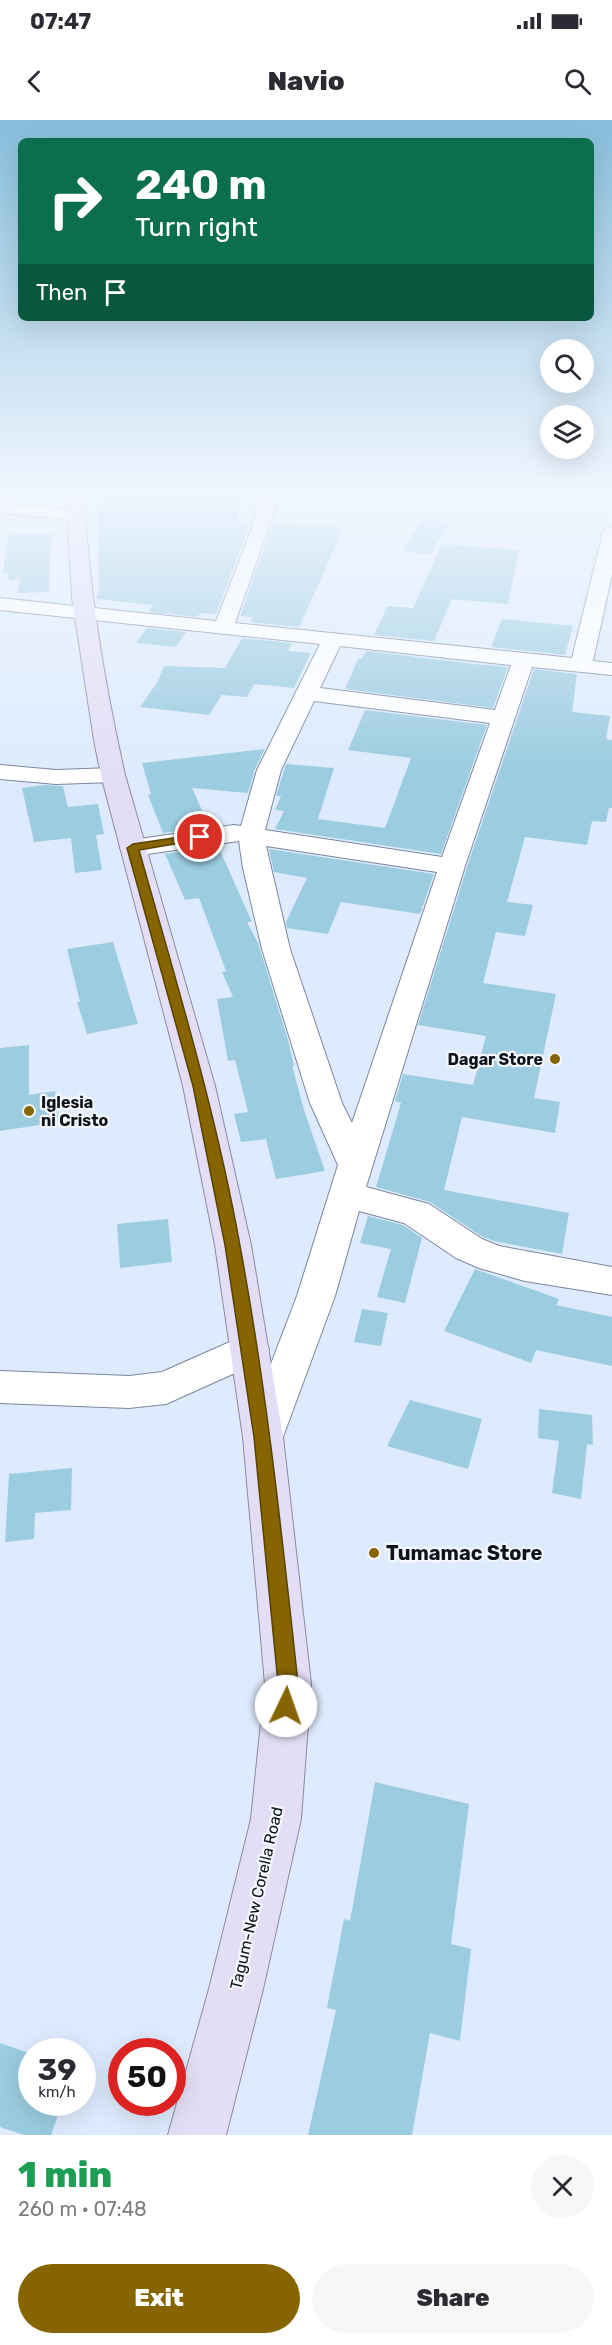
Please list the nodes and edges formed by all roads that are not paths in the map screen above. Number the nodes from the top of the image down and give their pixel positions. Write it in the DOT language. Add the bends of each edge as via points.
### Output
graph roads {
  1 [pos="81,585"];
  2 [pos="239,585"];
  3 [pos="600,585"];
  4 [pos="0,604"];
  5 [pos="83,613"];
  6 [pos="223,628"];
  7 [pos="333,639"];
  8 [pos="523,661"];
  9 [pos="581,666"];
  10 [pos="612,669"];
  11 [pos="305,693"];
  12 [pos="504,718"];
  13 [pos="0,772"];
  14 [pos="112,774"];
  15 [pos="251,835"];
  16 [pos="133,848"];
  17 [pos="452,866"];
  18 [pos="350,1180"];
  19 [pos="612,1281"];
  20 [pos="250,1349"];
  21 [pos="0,1387"];
  22 [pos="263,1437"];
  23 [pos="196,2135"];
  1 -- 5 [label="main road, Tagum-New Corella Road"];
  2 -- 6 [label="street"];
  3 -- 9 [label="street"];
  4 -- 5 [label="street"];
  5 -- 6 [label="street"];
  5 -- 14 [label="main road, Tagum-New Corella Road"];
  6 -- 7 [label="street"];
  7 -- 8 [label="street"];
  7 -- 11 [label="street"];
  8 -- 9 [label="street"];
  8 -- 12 [label="street"];
  9 -- 10 [label="street"];
  11 -- 12 [label="street"];
  11 -- 15 [label="street" via="269,770"];
  12 -- 17 [label="street"];
  13 -- 14 [label="street" via="56,777"];
  14 -- 16 [label="main road, Tagum-New Corella Road"];
  15 -- 16 [label="street" via="223,834"];
  15 -- 17 [label="street"];
  15 -- 18 [label="street" via="276,949"];
  16 -- 20 [label="main road, Tagum-New Corella Road" via="200,1086"];
  17 -- 18 [label="street"];
  18 -- 19 [label="street" via="428,1219 475,1251 502,1260"];
  18 -- 22 [label="street" via="316,1296"];
  20 -- 21 [label="street" via="166,1388 129,1392"];
  20 -- 22 [label="main road, Tagum-New Corella Road"];
  22 -- 23 [label="main road, Tagum-New Corella Road" via="288,1683 276,1819"];
}
